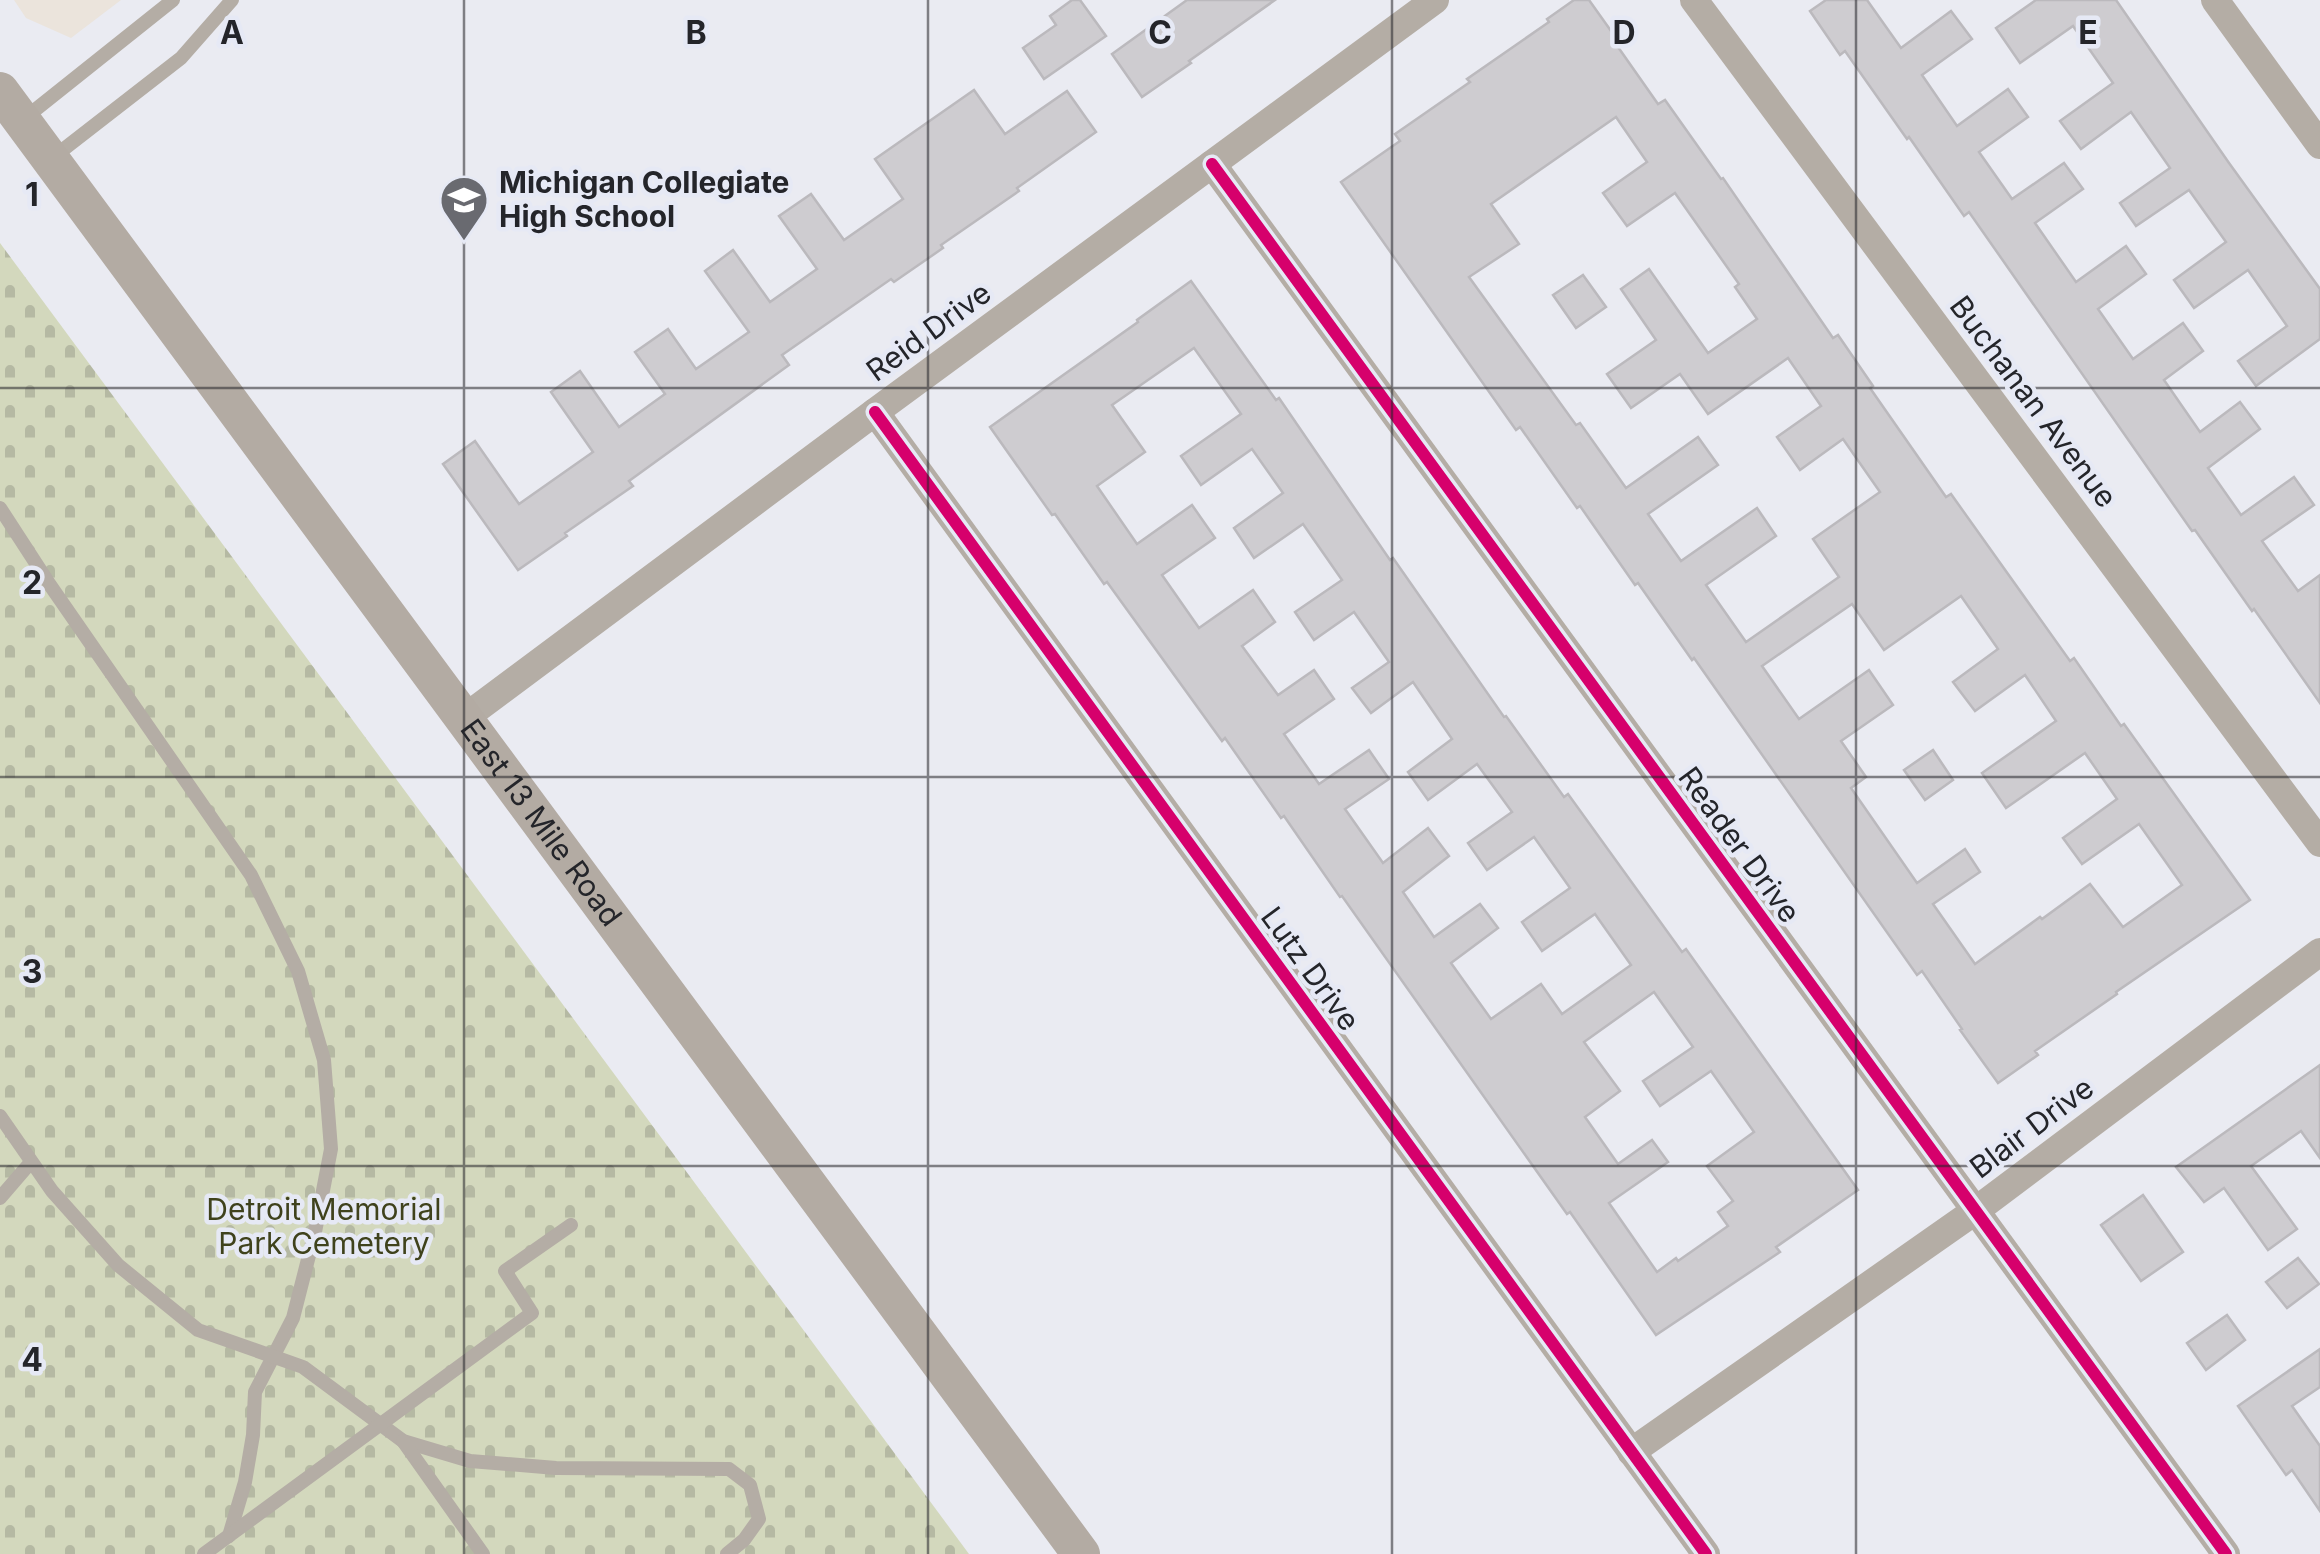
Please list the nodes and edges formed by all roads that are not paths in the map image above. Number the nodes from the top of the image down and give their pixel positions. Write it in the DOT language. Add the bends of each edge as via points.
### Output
graph roads {
  1 [pos="173,0"];
  2 [pos="232,0"];
  3 [pos="1435,0"];
  4 [pos="1694,0"];
  5 [pos="2215,0"];
  6 [pos="11,106"];
  7 [pos="2320,144"];
  8 [pos="51,160"];
  9 [pos="1212,164"];
  10 [pos="874,412"];
  11 [pos="0,508"];
  12 [pos="464,719"];
  13 [pos="2320,842"];
  14 [pos="2320,952"];
  15 [pos="0,1116"];
  16 [pos="32,1162"];
  17 [pos="0,1198"];
  18 [pos="1975,1211"];
  19 [pos="571,1225"];
  20 [pos="273,1357"];
  21 [pos="380,1424"];
  22 [pos="403,1441"];
  23 [pos="1631,1452"];
  24 [pos="228,1536"];
  25 [pos="204,1554"];
  26 [pos="483,1554"];
  27 [pos="727,1554"];
  28 [pos="1081,1554"];
  29 [pos="1706,1554"];
  30 [pos="2226,1554"];
  1 -- 6 [label="lane"];
  2 -- 8 [label="lane" via="181,58"];
  3 -- 9 [label="street, Reid Drive"];
  4 -- 13 [label="street, Buchanan Avenue"];
  5 -- 7 [label="street"];
  6 -- 8 [label="main road, East 13 Mile Road"];
  8 -- 12 [label="main road, East 13 Mile Road"];
  9 -- 10 [label="street, Reid Drive"];
  9 -- 18 [label="street, Reader Drive"];
  10 -- 12 [label="street, Reid Drive"];
  10 -- 23 [label="street, Lutz Drive"];
  11 -- 20 [label="lane" via="251,875 298,971 324,1060 331,1150 293,1318"];
  12 -- 28 [label="main road, East 13 Mile Road"];
  14 -- 18 [label="street, Blair Drive"];
  15 -- 16 [label="lane"];
  16 -- 17 [label="lane"];
  16 -- 20 [label="lane" via="118,1265 158,1298 198,1330"];
  18 -- 23 [label="street, Blair Drive"];
  18 -- 30 [label="street, Reader Drive"];
  19 -- 21 [label="lane" via="506,1271 532,1313"];
  20 -- 21 [label="lane" via="302,1367"];
  20 -- 24 [label="lane" via="255,1392 245,1482"];
  21 -- 22 [label="lane"];
  21 -- 24 [label="lane"];
  22 -- 26 [label="lane"];
  22 -- 27 [label="lane" via="470,1462 728,1469 750,1485 760,1518"];
  23 -- 29 [label="street, Lutz Drive"];
  24 -- 25 [label="lane"];
}
